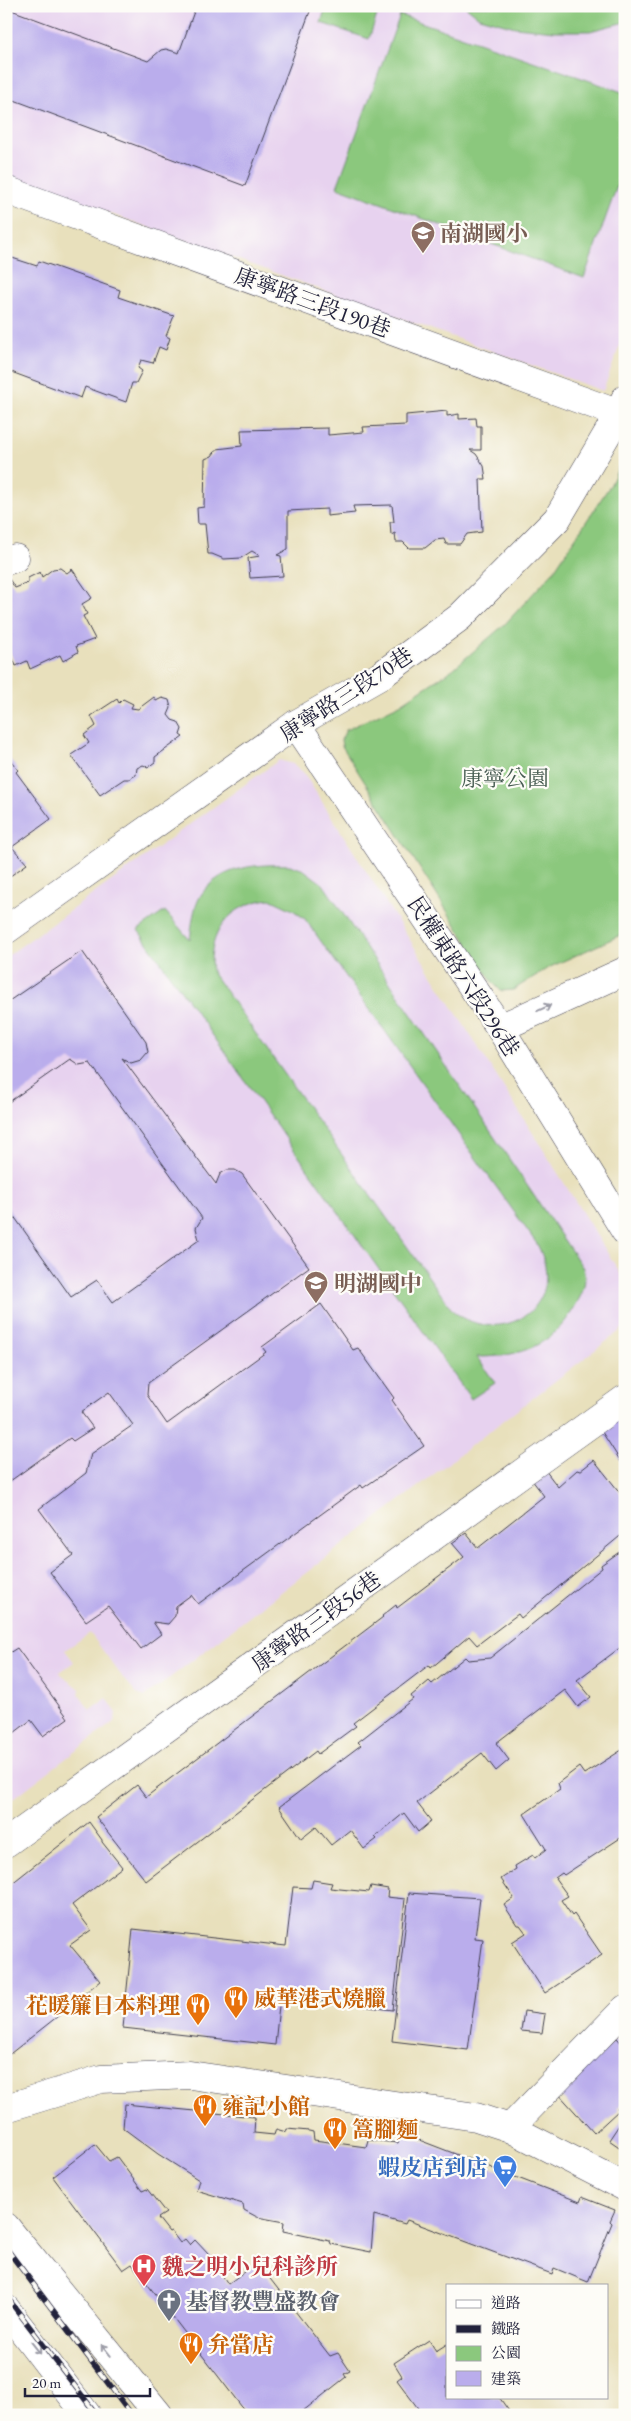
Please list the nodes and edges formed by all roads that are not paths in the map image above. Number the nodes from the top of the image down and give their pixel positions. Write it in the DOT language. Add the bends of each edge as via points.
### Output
graph roads {
  1 [pos="6,190"];
  2 [pos="623,410"];
  3 [pos="296,724"];
  4 [pos="6,930"];
  5 [pos="625,971"];
  6 [pos="500,1028"];
  7 [pos="625,1231"];
  8 [pos="625,1399"];
  9 [pos="6,1843"];
  10 [pos="625,2009"];
  11 [pos="6,2108"];
  12 [pos="510,2128"];
  13 [pos="625,2186"];
  14 [pos="6,2227"];
  15 [pos="6,2309"];
  16 [pos="87,2415"];
  17 [pos="159,2415"];
  1 -- 2 [label="street, 康寧路三段190巷"];
  2 -- 3 [label="street, 康寧路三段70巷" via="557,519 460,617 380,676"];
  3 -- 4 [label="street, 康寧路三段70巷"];
  3 -- 6 [label="street, 民權東路六段296巷"];
  6 -- 5 [label="street, one-way"];
  6 -- 7 [label="street, 民權東路六段296巷"];
  8 -- 9 [label="street, 康寧路三段56巷"];
  10 -- 12 [label="street"];
  11 -- 12 [label="street" via="101,2079 190,2075 476,2116"];
  12 -- 13 [label="street"];
  17 -- 14 [label="street, one-way"];
  15 -- 16 [label="street, one-way"];
}
